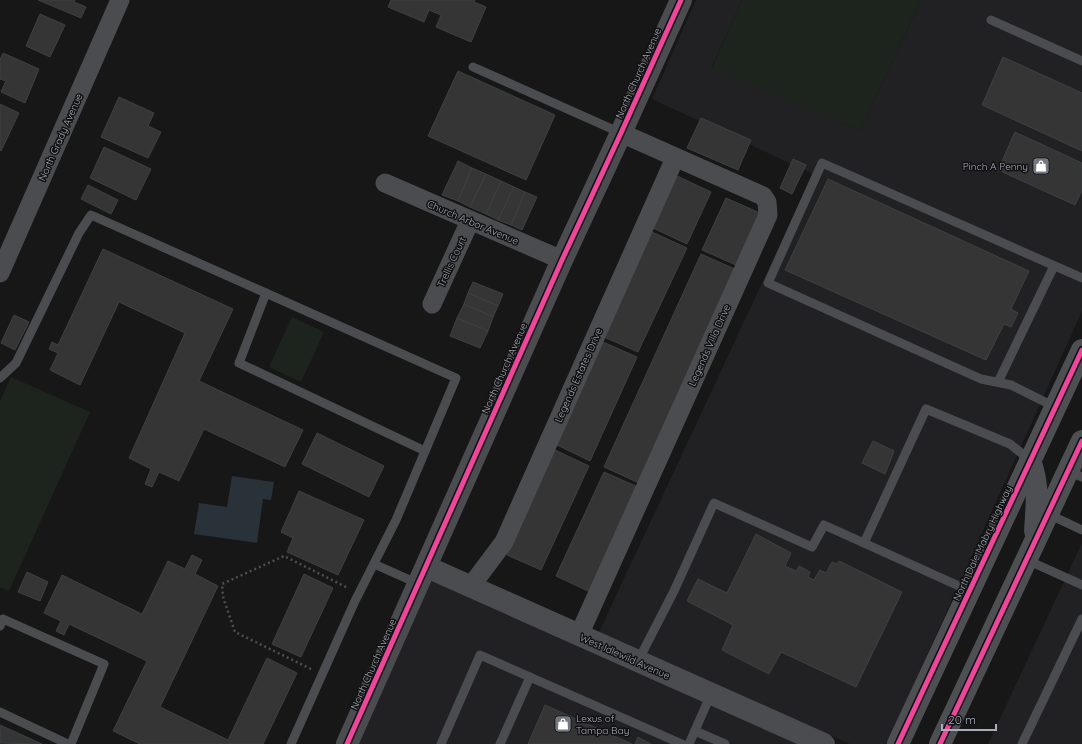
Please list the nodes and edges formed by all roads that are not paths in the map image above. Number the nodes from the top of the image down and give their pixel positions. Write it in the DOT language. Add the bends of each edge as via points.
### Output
graph roads {
  1 [pos="120,0"];
  2 [pos="681,0"];
  3 [pos="991,20"];
  4 [pos="1082,61"];
  5 [pos="473,67"];
  6 [pos="621,133"];
  7 [pos="675,158"];
  8 [pos="385,183"];
  9 [pos="470,221"];
  10 [pos="562,260"];
  11 [pos="1054,266"];
  12 [pos="0,273"];
  13 [pos="1082,278"];
  14 [pos="266,293"];
  15 [pos="432,304"];
  16 [pos="1082,350"];
  17 [pos="0,378"];
  18 [pos="998,382"];
  19 [pos="1055,407"];
  20 [pos="1082,441"];
  21 [pos="426,451"];
  22 [pos="1030,460"];
  23 [pos="1075,474"];
  24 [pos="1048,514"];
  25 [pos="1082,530"];
  26 [pos="864,543"];
  27 [pos="1030,552"];
  28 [pos="374,564"];
  29 [pos="423,576"];
  30 [pos="1082,585"];
  31 [pos="471,586"];
  32 [pos="970,591"];
  33 [pos="1082,619"];
  34 [pos="0,626"];
  35 [pos="579,635"];
  36 [pos="638,661"];
  37 [pos="530,676"];
  38 [pos="927,682"];
  39 [pos="711,694"];
  40 [pos="0,712"];
  41 [pos="695,731"];
  42 [pos="69,744"];
  43 [pos="291,744"];
  44 [pos="347,744"];
  45 [pos="441,744"];
  46 [pos="500,744"];
  47 [pos="682,744"];
  48 [pos="689,744"];
  49 [pos="725,744"];
  50 [pos="824,744"];
  51 [pos="898,744"];
  52 [pos="915,744"];
  53 [pos="940,744"];
  54 [pos="1022,744"];
  1 -- 12 [label="street, North Grady Avenue"];
  2 -- 6 [label="street, North Church Avenue"];
  3 -- 4 [label="lane"];
  5 -- 6 [label="lane"];
  6 -- 7 [label="street, Legends Villa Drive"];
  6 -- 10 [label="street, North Church Avenue"];
  7 -- 31 [label="street, Legends Estates Drive" via="504,542"];
  7 -- 35 [label="street, Legends Villa Drive" via="763,196 767,202 768,215"];
  8 -- 9 [label="street, Church Arbor Avenue"];
  9 -- 10 [label="street, Church Arbor Avenue"];
  9 -- 15 [label="street, Trellis Court"];
  10 -- 29 [label="street, North Church Avenue"];
  11 -- 13 [label="lane"];
  11 -- 18 [label="lane"];
  11 -- 18 [label="lane" via="822,163 768,283 981,379"];
  14 -- 17 [label="lane" via="91,215 79,233 16,363"];
  14 -- 21 [label="lane" via="239,363"];
  14 -- 21 [label="lane" via="456,378"];
  16 -- 19 [label="main road, North Dale Mabry Highway"];
  18 -- 19 [label="lane" via="1011,385"];
  19 -- 22 [label="main road, North Dale Mabry Highway"];
  20 -- 23 [label="main road"];
  21 -- 28 [label="lane"];
  22 -- 26 [label="lane" via="1010,444 926,409"];
  22 -- 27 [label="main road" via="1036,475 1038,496"];
  22 -- 32 [label="main road, North Dale Mabry Highway"];
  23 -- 24 [label="main road"];
  24 -- 25 [label="lane"];
  24 -- 27 [label="main road"];
  26 -- 32 [label="lane"];
  26 -- 36 [label="lane" via="824,525 812,547 714,503"];
  27 -- 30 [label="lane"];
  27 -- 53 [label="main road"];
  28 -- 29 [label="lane"];
  28 -- 43 [label="lane"];
  29 -- 31 [label="street, West Idlewild Avenue"];
  29 -- 44 [label="street, North Church Avenue"];
  31 -- 35 [label="street, West Idlewild Avenue"];
  32 -- 38 [label="main road, North Dale Mabry Highway"];
  33 -- 54 [label="lane"];
  34 -- 42 [label="lane" via="3,619 104,664"];
  35 -- 36 [label="street, West Idlewild Avenue"];
  36 -- 39 [label="street, West Idlewild Avenue"];
  37 -- 45 [label="lane" via="480,655"];
  37 -- 46 [label="lane"];
  37 -- 47 [label="lane"];
  38 -- 51 [label="main road, North Dale Mabry Highway"];
  38 -- 52 [label="main road"];
  39 -- 41 [label="lane"];
  39 -- 50 [label="street, West Idlewild Avenue"];
  40 -- 42 [label="lane"];
  41 -- 48 [label="lane"];
  41 -- 49 [label="lane"];
}
